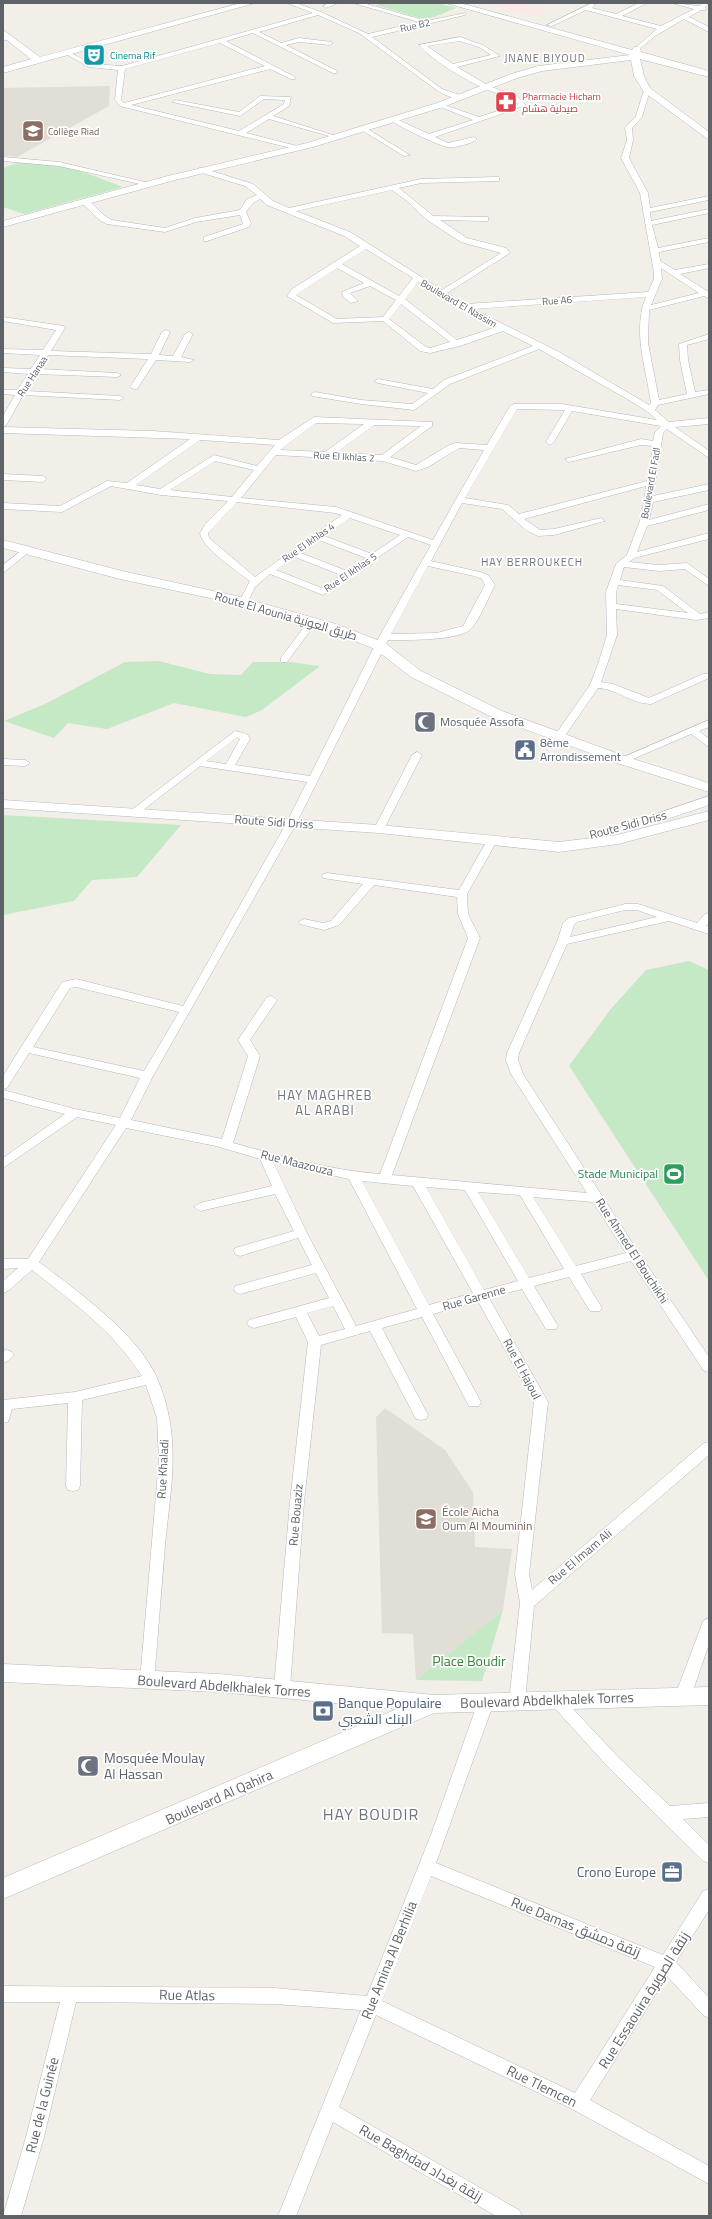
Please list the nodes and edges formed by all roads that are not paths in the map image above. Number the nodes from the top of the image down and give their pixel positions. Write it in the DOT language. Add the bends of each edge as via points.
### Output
graph roads {
  1 [pos="251,3"];
  2 [pos="290,3"];
  3 [pos="335,3"];
  4 [pos="356,3"];
  5 [pos="450,3"];
  6 [pos="469,3"];
  7 [pos="597,3"];
  8 [pos="644,3"];
  9 [pos="675,3"];
  10 [pos="707,3"];
  11 [pos="326,6"];
  12 [pos="586,8"];
  13 [pos="700,9"];
  14 [pos="709,9"];
  15 [pos="319,13"];
  16 [pos="463,14"];
  17 [pos="617,16"];
  18 [pos="686,18"];
  19 [pos="428,23"];
  20 [pos="550,25"];
  21 [pos="661,28"];
  22 [pos="708,29"];
  23 [pos="253,31"];
  24 [pos="368,36"];
  25 [pos="5,37"];
  26 [pos="220,40"];
  27 [pos="330,43"];
  28 [pos="279,45"];
  29 [pos="67,52"];
  30 [pos="637,53"];
  31 [pos="38,60"];
  32 [pos="454,66"];
  33 [pos="269,67"];
  34 [pos="122,68"];
  35 [pos="709,69"];
  36 [pos="3,70"];
  37 [pos="336,72"];
  38 [pos="709,74"];
  39 [pos="293,78"];
  40 [pos="486,88"];
  41 [pos="646,90"];
  42 [pos="463,97"];
  43 [pos="175,102"];
  44 [pos="122,105"];
  45 [pos="440,105"];
  46 [pos="268,117"];
  47 [pos="392,119"];
  48 [pos="480,120"];
  49 [pos="362,128"];
  50 [pos="240,134"];
  51 [pos="334,137"];
  52 [pos="428,137"];
  53 [pos="709,137"];
  54 [pos="474,139"];
  55 [pos="299,148"];
  56 [pos="406,155"];
  57 [pos="3,159"];
  58 [pos="202,170"];
  59 [pos="496,179"];
  60 [pos="149,184"];
  61 [pos="394,188"];
  62 [pos="260,196"];
  63 [pos="709,198"];
  64 [pos="84,201"];
  65 [pos="288,210"];
  66 [pos="242,212"];
  67 [pos="646,212"];
  68 [pos="709,212"];
  69 [pos="430,218"];
  70 [pos="485,219"];
  71 [pos="4,224"];
  72 [pos="648,224"];
  73 [pos="207,239"];
  74 [pos="709,240"];
  75 [pos="365,246"];
  76 [pos="654,251"];
  77 [pos="655,261"];
  78 [pos="336,264"];
  79 [pos="709,266"];
  80 [pos="673,274"];
  81 [pos="416,279"];
  82 [pos="371,283"];
  83 [pos="440,294"];
  84 [pos="650,294"];
  85 [pos="708,294"];
  86 [pos="401,300"];
  87 [pos="354,301"];
  88 [pos="534,302"];
  89 [pos="463,307"];
  90 [pos="646,308"];
  91 [pos="540,313"];
  92 [pos="3,319"];
  93 [pos="385,319"];
  94 [pos="503,328"];
  95 [pos="166,332"];
  96 [pos="189,334"];
  97 [pos="709,336"];
  98 [pos="457,344"];
  99 [pos="539,346"];
  100 [pos="3,351"];
  101 [pos="47,352"];
  102 [pos="154,357"];
  103 [pos="176,359"];
  104 [pos="190,360"];
  105 [pos="3,370"];
  106 [pos="33,370"];
  107 [pos="117,375"];
  108 [pos="378,381"];
  109 [pos="134,387"];
  110 [pos="433,391"];
  111 [pos="3,392"];
  112 [pos="709,392"];
  113 [pos="20,393"];
  114 [pos="315,394"];
  115 [pos="692,396"];
  116 [pos="120,398"];
  117 [pos="653,406"];
  118 [pos="570,408"];
  119 [pos="5,415"];
  120 [pos="709,421"];
  121 [pos="372,422"];
  122 [pos="3,424"];
  123 [pos="667,425"];
  124 [pos="3,430"];
  125 [pos="197,438"];
  126 [pos="550,442"];
  127 [pos="282,443"];
  128 [pos="658,444"];
  129 [pos="490,448"];
  130 [pos="274,452"];
  131 [pos="327,455"];
  132 [pos="709,455"];
  133 [pos="384,458"];
  134 [pos="569,459"];
  135 [pos="259,469"];
  136 [pos="3,477"];
  137 [pos="43,479"];
  138 [pos="652,482"];
  139 [pos="129,486"];
  140 [pos="709,487"];
  141 [pos="160,492"];
  142 [pos="234,500"];
  143 [pos="460,500"];
  144 [pos="648,500"];
  145 [pos="3,506"];
  146 [pos="709,508"];
  147 [pos="349,514"];
  148 [pos="519,517"];
  149 [pos="601,521"];
  150 [pos="643,524"];
  151 [pos="407,534"];
  152 [pos="317,536"];
  153 [pos="709,536"];
  154 [pos="3,544"];
  155 [pos="437,544"];
  156 [pos="27,549"];
  157 [pos="293,552"];
  158 [pos="631,556"];
  159 [pos="372,557"];
  160 [pos="426,563"];
  161 [pos="621,564"];
  162 [pos="3,570"];
  163 [pos="268,570"];
  164 [pos="348,574"];
  165 [pos="255,581"];
  166 [pos="614,582"];
  167 [pos="709,583"];
  168 [pos="244,602"];
  169 [pos="611,606"];
  170 [pos="709,615"];
  171 [pos="698,618"];
  172 [pos="312,622"];
  173 [pos="382,641"];
  174 [pos="284,660"];
  175 [pos="706,676"];
  176 [pos="595,685"];
  177 [pos="709,723"];
  178 [pos="692,730"];
  179 [pos="558,738"];
  180 [pos="709,744"];
  181 [pos="417,755"];
  182 [pos="622,760"];
  183 [pos="3,762"];
  184 [pos="25,763"];
  185 [pos="198,763"];
  186 [pos="229,768"];
  187 [pos="313,780"];
  188 [pos="691,783"];
  189 [pos="709,788"];
  190 [pos="709,800"];
  191 [pos="3,804"];
  192 [pos="694,805"];
  193 [pos="134,812"];
  194 [pos="709,815"];
  195 [pos="291,824"];
  196 [pos="379,829"];
  197 [pos="493,839"];
  198 [pos="545,845"];
  199 [pos="328,876"];
  200 [pos="371,882"];
  201 [pos="462,894"];
  202 [pos="709,916"];
  203 [pos="670,918"];
  204 [pos="304,922"];
  205 [pos="704,929"];
  206 [pos="563,942"];
  207 [pos="271,1000"];
  208 [pos="186,1010"];
  209 [pos="26,1049"];
  210 [pos="147,1076"];
  211 [pos="3,1085"];
  212 [pos="3,1094"];
  213 [pos="75,1113"];
  214 [pos="124,1122"];
  215 [pos="226,1144"];
  216 [pos="265,1155"];
  217 [pos="3,1164"];
  218 [pos="353,1176"];
  219 [pos="384,1179"];
  220 [pos="417,1182"];
  221 [pos="469,1187"];
  222 [pos="279,1189"];
  223 [pos="524,1192"];
  224 [pos="597,1198"];
  225 [pos="200,1207"];
  226 [pos="301,1233"];
  227 [pos="240,1251"];
  228 [pos="634,1256"];
  229 [pos="32,1263"];
  230 [pos="3,1264"];
  231 [pos="319,1268"];
  232 [pos="573,1272"];
  233 [pos="526,1284"];
  234 [pos="3,1288"];
  235 [pos="240,1289"];
  236 [pos="482,1296"];
  237 [pos="336,1301"];
  238 [pos="595,1308"];
  239 [pos="299,1310"];
  240 [pos="425,1312"];
  241 [pos="254,1323"];
  242 [pos="374,1326"];
  243 [pos="551,1326"];
  244 [pos="353,1332"];
  245 [pos="315,1342"];
  246 [pos="709,1367"];
  247 [pos="151,1379"];
  248 [pos="75,1397"];
  249 [pos="474,1402"];
  250 [pos="4,1409"];
  251 [pos="421,1415"];
  252 [pos="709,1447"];
  253 [pos="72,1486"];
  254 [pos="527,1603"];
  255 [pos="709,1624"];
  256 [pos="3,1673"];
  257 [pos="147,1681"];
  258 [pos="282,1688"];
  259 [pos="683,1696"];
  260 [pos="709,1696"];
  261 [pos="556,1700"];
  262 [pos="486,1702"];
  263 [pos="517,1702"];
  264 [pos="434,1704"];
  265 [pos="709,1810"];
  266 [pos="667,1812"];
  267 [pos="709,1856"];
  268 [pos="427,1868"];
  269 [pos="3,1889"];
  270 [pos="709,1896"];
  271 [pos="667,1964"];
  272 [pos="3,1994"];
  273 [pos="70,1994"];
  274 [pos="371,2004"];
  275 [pos="709,2010"];
  276 [pos="578,2103"];
  277 [pos="328,2110"];
  278 [pos="709,2175"];
  279 [pos="12,2216"];
  280 [pos="287,2216"];
  281 [pos="513,2216"];
  1 -- 29 [label="street"];
  2 -- 15 [label="street"];
  3 -- 11 [label="street"];
  4 -- 19 [label="street"];
  5 -- 30 [label="street"];
  6 -- 20 [label="street"];
  7 -- 12 [label="street"];
  8 -- 17 [label="street"];
  9 -- 13 [label="street"];
  10 -- 13 [label="street"];
  12 -- 17 [label="street"];
  12 -- 20 [label="street"];
  13 -- 14 [label="street"];
  13 -- 18 [label="street"];
  15 -- 23 [label="street"];
  15 -- 24 [label="street"];
  16 -- 19 [label="street, Rue B2"];
  17 -- 21 [label="street"];
  18 -- 21 [label="street"];
  18 -- 22 [label="street"];
  19 -- 24 [label="street, Rue B2"];
  20 -- 30 [label="street"];
  21 -- 30 [label="street" via="648,37"];
  23 -- 26 [label="street"];
  23 -- 28 [label="street"];
  24 -- 42 [label="street" via="440,90"];
  25 -- 31 [label="street"];
  26 -- 33 [label="street"];
  26 -- 34 [label="street"];
  27 -- 28 [label="street" via="301,40"];
  28 -- 37 [label="street"];
  29 -- 31 [label="street"];
  29 -- 34 [label="street" via="92,66"];
  30 -- 35 [label="street"];
  30 -- 38 [label="street"];
  30 -- 40 [label="street" via="541,68"];
  30 -- 41 [label="street" via="639,80"];
  31 -- 36 [label="street"];
  32 -- 32 [label="street" via="494,58 497,56 481,46 460,39 422,45"];
  32 -- 40 [label="street"];
  33 -- 39 [label="street"];
  33 -- 44 [label="street"];
  34 -- 44 [label="street" via="118,100"];
  40 -- 42 [label="street"];
  40 -- 48 [label="street" via="518,100 523,105"];
  41 -- 53 [label="street"];
  41 -- 67 [label="street" via="639,117 628,128 630,140 625,158 644,192"];
  42 -- 45 [label="street"];
  43 -- 46 [label="street" via="240,114 262,97 289,98 287,105"];
  44 -- 50 [label="street"];
  45 -- 47 [label="street"];
  45 -- 48 [label="street"];
  46 -- 50 [label="street"];
  46 -- 51 [label="street"];
  47 -- 49 [label="street"];
  47 -- 52 [label="street"];
  48 -- 52 [label="street"];
  49 -- 51 [label="street"];
  49 -- 56 [label="street"];
  50 -- 55 [label="street"];
  51 -- 55 [label="street"];
  52 -- 54 [label="street" via="451,146"];
  55 -- 58 [label="street"];
  57 -- 60 [label="street" via="59,164"];
  58 -- 60 [label="street"];
  58 -- 62 [label="street, Boulevard El Nassim" via="252,185"];
  59 -- 61 [label="street" via="425,181"];
  60 -- 64 [label="street"];
  61 -- 65 [label="street"];
  61 -- 69 [label="street"];
  62 -- 65 [label="street, Boulevard El Nassim"];
  62 -- 66 [label="street" via="250,201"];
  63 -- 67 [label="street"];
  64 -- 66 [label="street" via="98,215 110,222 165,230 195,220"];
  64 -- 71 [label="street"];
  65 -- 75 [label="street, Boulevard El Nassim" via="337,229"];
  66 -- 73 [label="street" via="246,225"];
  67 -- 72 [label="street"];
  68 -- 72 [label="street"];
  69 -- 70 [label="street"];
  69 -- 83 [label="street" via="467,241 506,252"];
  72 -- 76 [label="street"];
  74 -- 76 [label="street"];
  75 -- 78 [label="street"];
  75 -- 81 [label="street, Boulevard El Nassim"];
  76 -- 77 [label="street"];
  77 -- 80 [label="street"];
  77 -- 84 [label="street" via="658,279"];
  78 -- 82 [label="street"];
  78 -- 93 [label="street" via="291,296 336,321"];
  79 -- 80 [label="street"];
  80 -- 85 [label="street"];
  81 -- 83 [label="street, Boulevard El Nassim"];
  81 -- 86 [label="street"];
  82 -- 86 [label="street"];
  82 -- 87 [label="street" via="346,292"];
  83 -- 89 [label="street, Boulevard El Nassim"];
  84 -- 88 [label="street, Rue A6"];
  84 -- 90 [label="street"];
  85 -- 90 [label="street"];
  86 -- 93 [label="street"];
  86 -- 98 [label="street"];
  88 -- 89 [label="street, Rue A6"];
  88 -- 91 [label="street"];
  89 -- 94 [label="street, Boulevard El Nassim"];
  90 -- 117 [label="street" via="643,339"];
  92 -- 101 [label="street, Rue Hanaa" via="60,328"];
  93 -- 98 [label="street" via="427,350"];
  94 -- 98 [label="street"];
  94 -- 99 [label="street, Boulevard El Nassim"];
  95 -- 102 [label="street"];
  96 -- 103 [label="street"];
  97 -- 115 [label="street" via="683,344"];
  99 -- 110 [label="street" via="457,377"];
  99 -- 117 [label="street, Boulevard El Nassim"];
  100 -- 101 [label="street"];
  101 -- 102 [label="street"];
  101 -- 106 [label="street, Rue Hanaa"];
  102 -- 103 [label="street"];
  102 -- 109 [label="street"];
  103 -- 104 [label="street"];
  105 -- 106 [label="street"];
  106 -- 107 [label="street"];
  106 -- 113 [label="street, Rue Hanaa"];
  108 -- 110 [label="street"];
  110 -- 114 [label="street" via="417,406 411,407"];
  111 -- 113 [label="street"];
  112 -- 115 [label="street"];
  113 -- 116 [label="street"];
  113 -- 119 [label="street, Rue Hanaa"];
  115 -- 117 [label="street"];
  117 -- 123 [label="street, Boulevard El Nassim"];
  118 -- 123 [label="street"];
  118 -- 126 [label="street"];
  118 -- 129 [label="street" via="514,406"];
  119 -- 122 [label="street, Rue Hanaa"];
  120 -- 123 [label="street"];
  121 -- 127 [label="street" via="314,420"];
  121 -- 131 [label="street"];
  121 -- 133 [label="street" via="429,424"];
  123 -- 128 [label="street, Boulevard El Fadl" via="660,430"];
  123 -- 132 [label="street, Boulevard El Nassim"];
  124 -- 125 [label="street" via="153,434"];
  125 -- 127 [label="street"];
  125 -- 139 [label="street"];
  127 -- 130 [label="street"];
  128 -- 134 [label="street" via="641,442"];
  128 -- 138 [label="street, Boulevard El Fadl"];
  129 -- 133 [label="street, Rue El Ikhlas 2" via="465,444 452,447 425,466 412,467"];
  129 -- 143 [label="street"];
  130 -- 131 [label="street, Rue El Ikhlas 2"];
  130 -- 135 [label="street"];
  131 -- 133 [label="street, Rue El Ikhlas 2"];
  135 -- 141 [label="street" via="213,458"];
  135 -- 142 [label="street"];
  136 -- 137 [label="street"];
  138 -- 144 [label="street, Boulevard El Fadl"];
  138 -- 148 [label="street"];
  139 -- 141 [label="street"];
  139 -- 145 [label="street" via="108,483 62,509"];
  140 -- 144 [label="street"];
  141 -- 142 [label="street"];
  142 -- 147 [label="street" via="326,508"];
  142 -- 165 [label="street" via="204,533 206,539"];
  143 -- 148 [label="street" via="505,507"];
  143 -- 155 [label="street"];
  144 -- 150 [label="street, Boulevard El Fadl"];
  146 -- 150 [label="street"];
  147 -- 151 [label="street"];
  147 -- 152 [label="street, Rue El Ikhlas 4"];
  148 -- 149 [label="street" via="529,528 542,533"];
  150 -- 158 [label="street, Boulevard El Fadl"];
  151 -- 155 [label="street"];
  151 -- 159 [label="street, Rue El Ikhlas 5"];
  152 -- 157 [label="street, Rue El Ikhlas 4"];
  152 -- 159 [label="street"];
  153 -- 158 [label="street"];
  154 -- 156 [label="street, Route El Aounia طريق العونية"];
  155 -- 160 [label="street"];
  156 -- 162 [label="street"];
  156 -- 168 [label="street, Route El Aounia طريق العونية" via="120,575"];
  157 -- 163 [label="street, Rue El Ikhlas 4"];
  157 -- 164 [label="street"];
  158 -- 161 [label="street"];
  159 -- 164 [label="street, Rue El Ikhlas 5"];
  160 -- 173 [label="street"];
  160 -- 173 [label="street" via="477,574 484,577 490,585 466,628 454,632"];
  161 -- 166 [label="street"];
  161 -- 167 [label="street" via="662,568 687,566"];
  163 -- 164 [label="street, Rue El Ikhlas 5" via="322,592"];
  163 -- 165 [label="street, Rue El Ikhlas 4"];
  165 -- 168 [label="street" via="250,586"];
  166 -- 169 [label="street"];
  166 -- 171 [label="street" via="660,588"];
  168 -- 172 [label="street, Route El Aounia طريق العونية"];
  169 -- 171 [label="street"];
  169 -- 176 [label="street" via="612,635"];
  170 -- 171 [label="street"];
  172 -- 173 [label="street, Route El Aounia طريق العونية"];
  172 -- 174 [label="street"];
  173 -- 179 [label="street, Route El Aounia طريق العونية" via="416,674 497,714"];
  173 -- 187 [label="street"];
  175 -- 176 [label="street" via="651,701 610,686"];
  176 -- 179 [label="street"];
  177 -- 178 [label="street"];
  178 -- 180 [label="street"];
  178 -- 182 [label="street"];
  179 -- 182 [label="street, Route El Aounia طريق العونية"];
  181 -- 196 [label="street"];
  182 -- 188 [label="street, Route El Aounia طريق العونية"];
  183 -- 184 [label="street"];
  185 -- 186 [label="street"];
  185 -- 186 [label="street" via="235,734 243,736 244,739"];
  185 -- 193 [label="street"];
  186 -- 187 [label="street"];
  187 -- 195 [label="street"];
  188 -- 189 [label="street, Route El Aounia طريق العونية"];
  188 -- 192 [label="street" via="696,796"];
  190 -- 192 [label="street, Route Sidi Driss"];
  191 -- 193 [label="street, Route Sidi Driss"];
  192 -- 198 [label="street, Route Sidi Driss" via="615,830"];
  193 -- 195 [label="street, Route Sidi Driss"];
  194 -- 198 [label="street, Route Sidi Driss" via="575,846"];
  195 -- 196 [label="street, Route Sidi Driss"];
  195 -- 208 [label="street"];
  196 -- 197 [label="street, Route Sidi Driss"];
  197 -- 198 [label="street, Route Sidi Driss"];
  197 -- 201 [label="street"];
  199 -- 200 [label="street"];
  200 -- 201 [label="street"];
  200 -- 204 [label="street" via="334,924 324,927"];
  201 -- 219 [label="street" via="463,914 474,938"];
  202 -- 205 [label="street"];
  203 -- 205 [label="street, Rue Ahmed El Bouchikhi"];
  203 -- 206 [label="street, Rue Ahmed El Bouchikhi"];
  203 -- 206 [label="street, Rue Ahmed El Bouchikhi" via="638,907 625,907 573,920 569,923"];
  206 -- 224 [label="street, Rue Ahmed El Bouchikhi" via="513,1052 512,1060 517,1074"];
  207 -- 215 [label="street" via="244,1040 254,1056"];
  208 -- 209 [label="street" via="76,983 70,984 66,985"];
  208 -- 210 [label="street"];
  209 -- 210 [label="street"];
  209 -- 211 [label="street"];
  210 -- 214 [label="street"];
  212 -- 213 [label="street, Rue Maazouza"];
  213 -- 214 [label="street, Rue Maazouza"];
  213 -- 217 [label="street"];
  214 -- 215 [label="street, Rue Maazouza"];
  214 -- 229 [label="street"];
  215 -- 216 [label="street, Rue Maazouza"];
  216 -- 218 [label="street, Rue Maazouza" via="297,1165"];
  216 -- 222 [label="street"];
  218 -- 219 [label="street, Rue Maazouza"];
  218 -- 240 [label="street"];
  219 -- 220 [label="street, Rue Maazouza"];
  220 -- 221 [label="street, Rue Maazouza"];
  220 -- 236 [label="street, Rue El Hajoul"];
  221 -- 223 [label="street, Rue Maazouza"];
  221 -- 233 [label="street"];
  222 -- 225 [label="street"];
  222 -- 226 [label="street"];
  223 -- 224 [label="street, Rue Maazouza"];
  223 -- 232 [label="street"];
  224 -- 228 [label="street, Rue Ahmed El Bouchikhi"];
  226 -- 227 [label="street"];
  226 -- 231 [label="street"];
  228 -- 232 [label="street, Rue Garenne"];
  228 -- 246 [label="street, Rue Ahmed El Bouchikhi"];
  229 -- 230 [label="street"];
  229 -- 234 [label="street"];
  229 -- 247 [label="street, Rue Khaladi" via="117,1333"];
  231 -- 235 [label="street"];
  231 -- 237 [label="street"];
  232 -- 233 [label="street, Rue Garenne"];
  232 -- 238 [label="street"];
  233 -- 236 [label="street, Rue Garenne"];
  233 -- 243 [label="street"];
  236 -- 240 [label="street, Rue Garenne"];
  236 -- 254 [label="street, Rue El Hajoul" via="541,1402 522,1574"];
  237 -- 239 [label="street"];
  237 -- 244 [label="street"];
  239 -- 241 [label="street"];
  239 -- 245 [label="street"];
  240 -- 242 [label="street, Rue Garenne"];
  240 -- 249 [label="street"];
  242 -- 244 [label="street, Rue Garenne"];
  242 -- 251 [label="street"];
  244 -- 245 [label="street, Rue Garenne"];
  245 -- 258 [label="street, Rue Bouaziz" via="297,1502"];
  247 -- 248 [label="street"];
  247 -- 257 [label="street, Rue Khaladi" via="161,1408 166,1450"];
  248 -- 250 [label="street"];
  248 -- 253 [label="street"];
  252 -- 254 [label="street, Rue El Imam Ali"];
  254 -- 263 [label="street"];
  255 -- 259 [label="street"];
  256 -- 257 [label="street, Boulevard Abdelkhalek Torres"];
  257 -- 258 [label="street, Boulevard Abdelkhalek Torres"];
  258 -- 264 [label="street, Boulevard Abdelkhalek Torres"];
  259 -- 260 [label="street, Boulevard Abdelkhalek Torres"];
  259 -- 261 [label="street, Boulevard Abdelkhalek Torres"];
  261 -- 263 [label="street, Boulevard Abdelkhalek Torres"];
  261 -- 266 [label="street" via="614,1763"];
  262 -- 263 [label="street, Boulevard Abdelkhalek Torres"];
  262 -- 264 [label="street, Boulevard Abdelkhalek Torres"];
  262 -- 268 [label="street, Rue Amina Al Berhilia"];
  264 -- 269 [label="street, Boulevard Al Qahira"];
  265 -- 266 [label="street"];
  266 -- 267 [label="street"];
  268 -- 271 [label="street, Rue Damas زنقة دمشق"];
  268 -- 274 [label="street, Rue Amina Al Berhilia"];
  270 -- 271 [label="street, Rue Essaouira زنقة الصويرة"];
  271 -- 275 [label="street, Rue Damas زنقة دمشق"];
  271 -- 276 [label="street, Rue Essaouira زنقة الصويرة"];
  272 -- 273 [label="street, Rue Atlas"];
  273 -- 274 [label="street, Rue Atlas" via="274,1996"];
  273 -- 279 [label="street, Rue de la Guinée" via="35,2137"];
  274 -- 276 [label="street, Rue Tlemcen"];
  274 -- 277 [label="street, Rue Amina Al Berhilia"];
  276 -- 278 [label="street, Rue Tlemcen"];
  277 -- 280 [label="street, Rue Amina Al Berhilia"];
  277 -- 281 [label="street, Rue Baghdad زنقة بغداد"];
}
